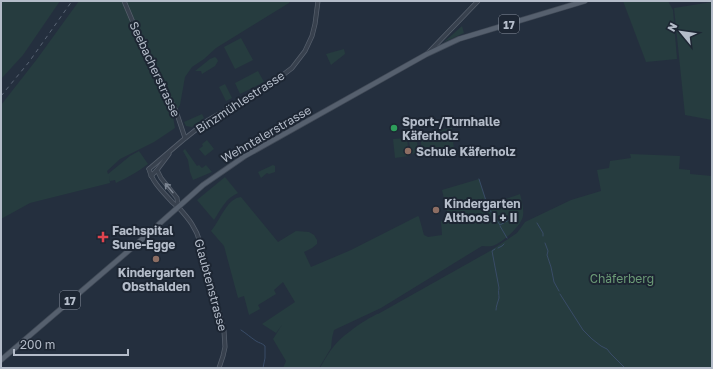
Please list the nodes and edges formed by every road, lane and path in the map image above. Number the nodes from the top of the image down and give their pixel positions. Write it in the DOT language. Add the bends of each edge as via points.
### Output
graph roads {
  1 [pos="124,1"];
  2 [pos="318,1"];
  3 [pos="478,1"];
  4 [pos="585,1"];
  5 [pos="427,54"];
  6 [pos="185,138"];
  7 [pos="169,153"];
  8 [pos="149,169"];
  9 [pos="157,170"];
  10 [pos="151,176"];
  11 [pos="178,207"];
  12 [pos="1,360"];
  13 [pos="219,368"];
  1 -- 6 [label="street, Seebacherstrasse" via="156,76 176,112"];
  2 -- 6 [label="street, Binzmühlestrasse" via="312,36 305,51 292,68 275,81 207,121"];
  3 -- 5 [label="street"];
  4 -- 5 [label="main road, Wehntalerstrasse / 17" via="460,39"];
  5 -- 11 [label="main road, Wehntalerstrasse / 17" via="245,156 203,185"];
  6 -- 7 [label="street, Binzmühlestrasse"];
  7 -- 8 [label="street, Binzmühlestrasse"];
  7 -- 9 [label="street, Binzmühlestrasse"];
  8 -- 9 [label="street"];
  8 -- 10 [label="street"];
  9 -- 10 [label="street, Binzmühlestrasse"];
  11 -- 9 [label="street, one-way" via="177,198"];
  10 -- 11 [label="street"];
  11 -- 12 [label="main road, Wehntalerstrasse / 17"];
  11 -- 13 [label="street, Glaubtenstrasse" via="196,230 224,331 225,347"];
}
